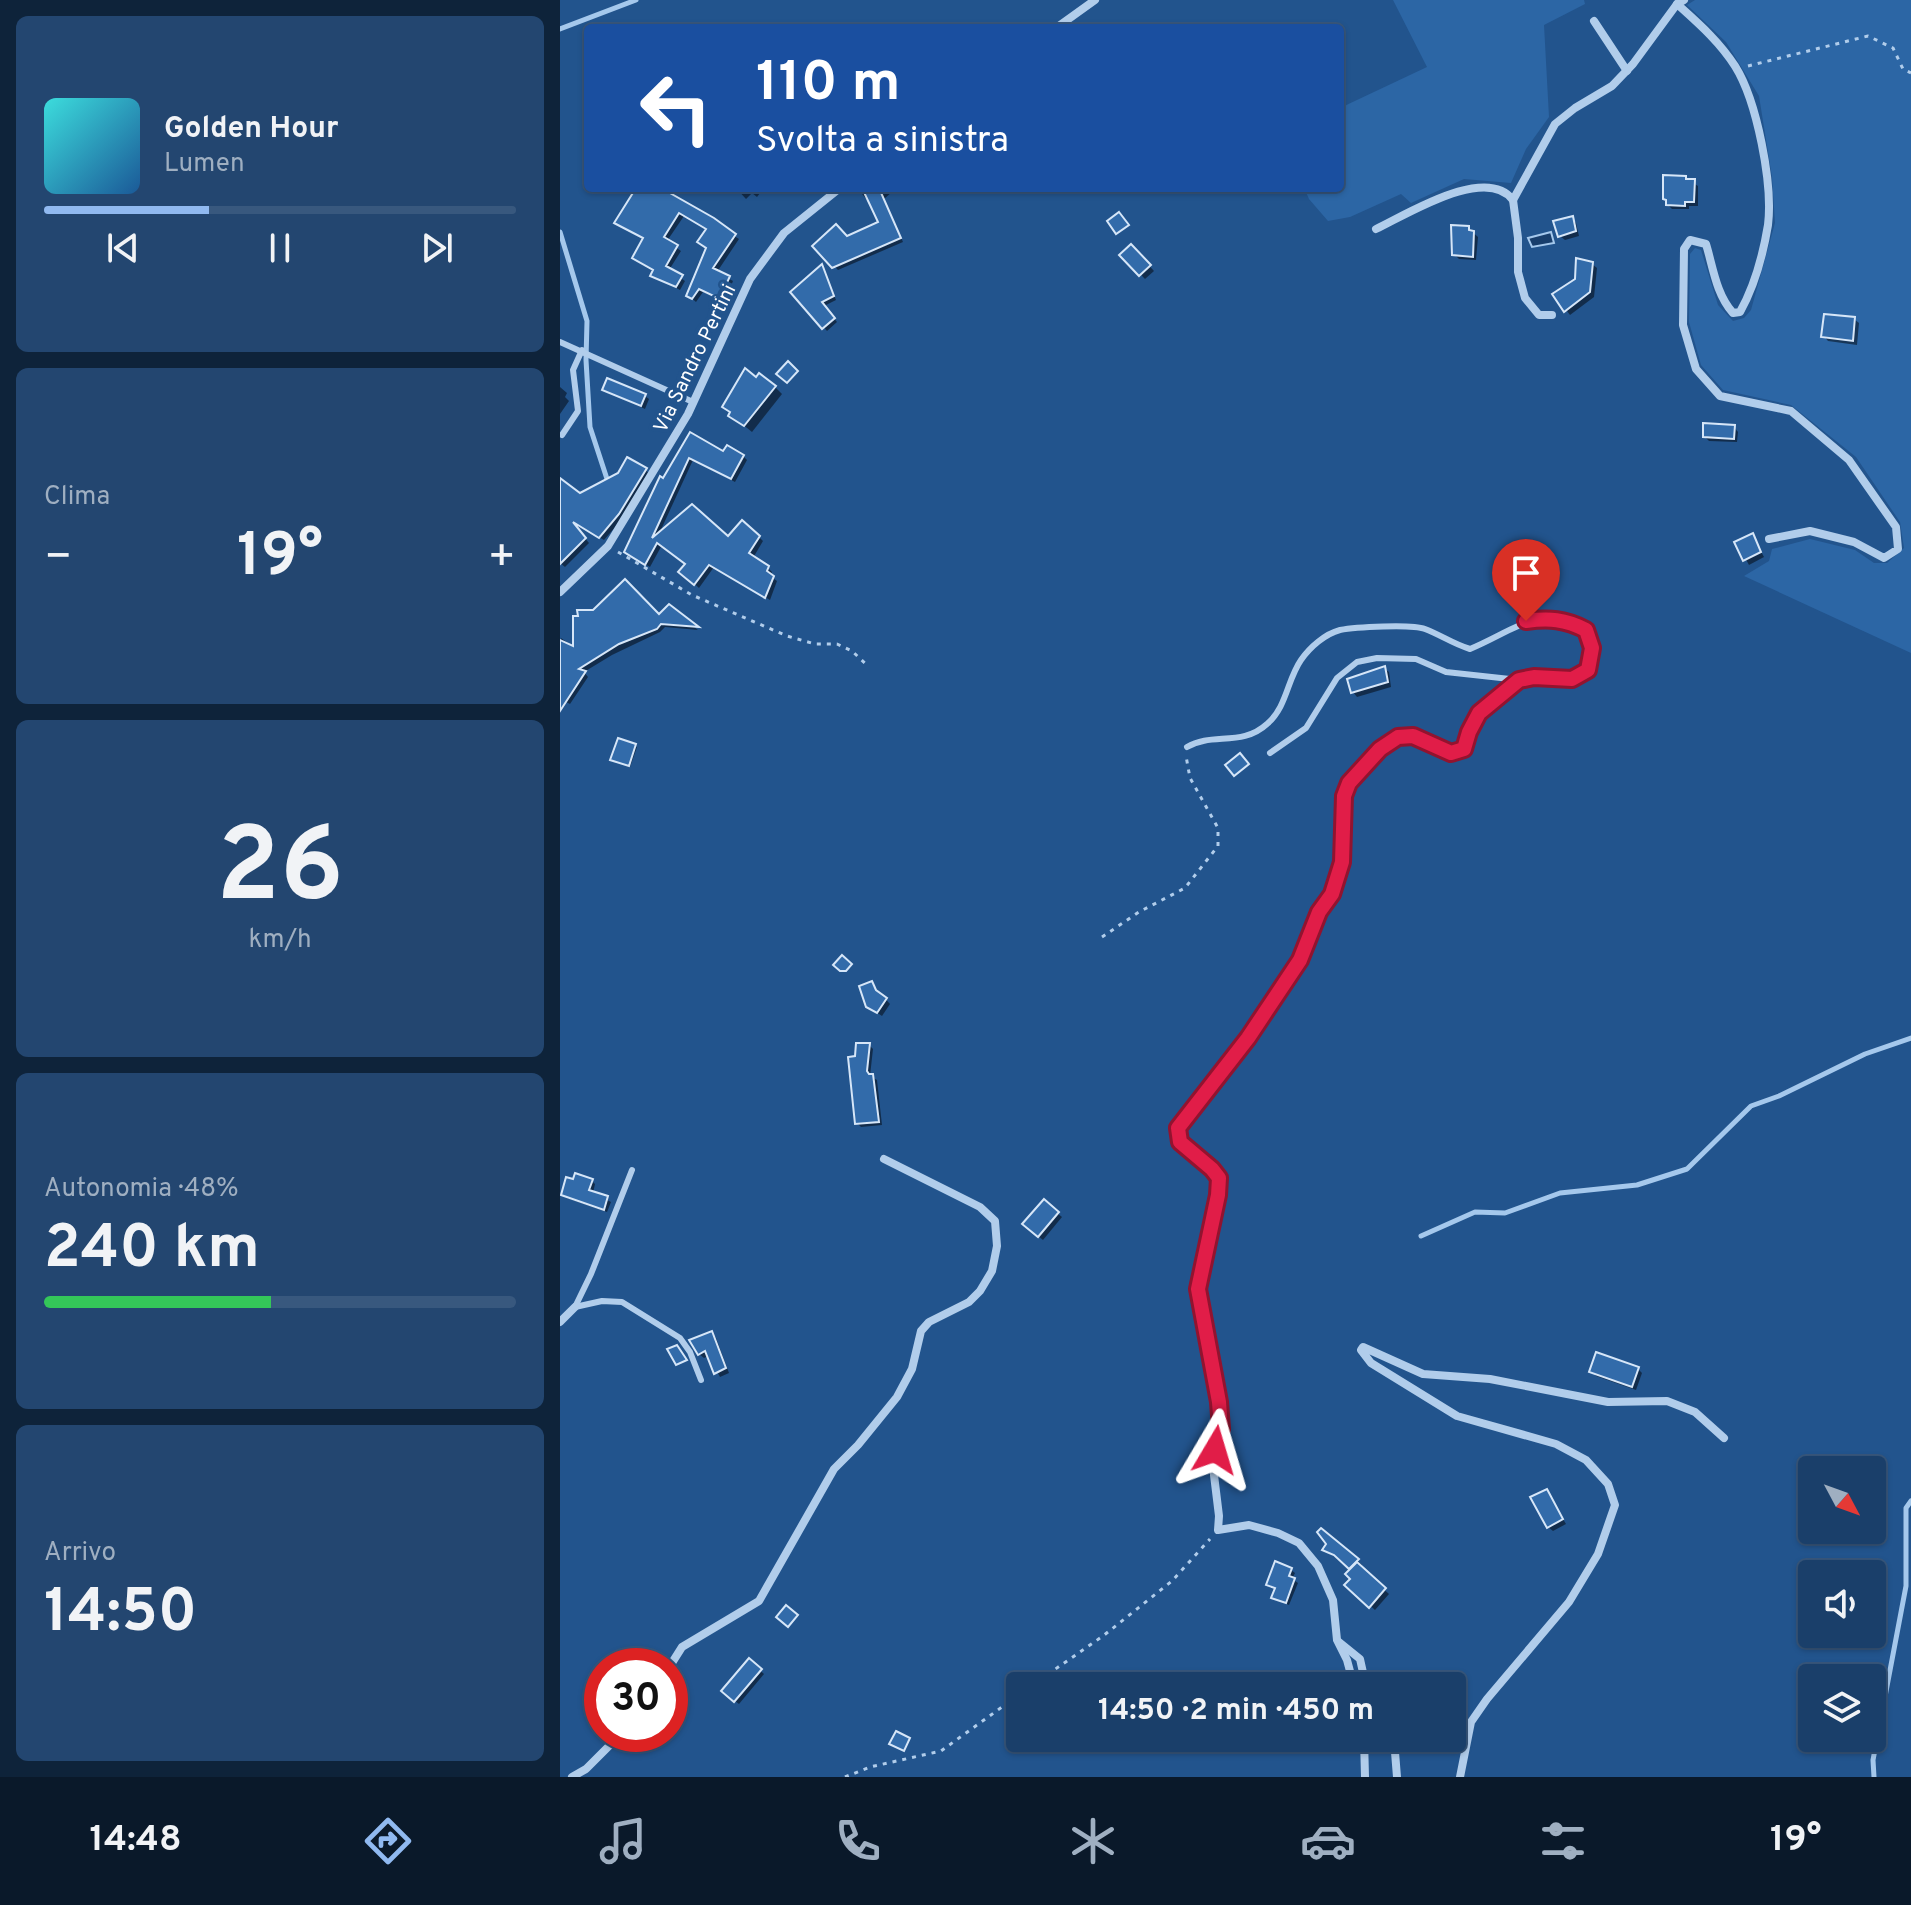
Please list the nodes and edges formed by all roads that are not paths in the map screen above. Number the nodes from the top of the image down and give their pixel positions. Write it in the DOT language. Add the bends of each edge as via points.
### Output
graph roads {
  1 [pos="1095,0"];
  2 [pos="1680,2"];
  3 [pos="1594,21"];
  4 [pos="1062,24"];
  5 [pos="1627,71"];
  6 [pos="835,192"];
  7 [pos="1513,200"];
  8 [pos="1376,229"];
  9 [pos="1552,315"];
  10 [pos="560,342"];
  11 [pos="582,350"];
  12 [pos="693,402"];
  13 [pos="562,435"];
  14 [pos="1769,539"];
  15 [pos="560,592"];
  16 [pos="1519,680"];
  17 [pos="1187,747"];
  18 [pos="1270,753"];
  19 [pos="884,1159"];
  20 [pos="632,1170"];
  21 [pos="575,1307"];
  22 [pos="560,1322"];
  23 [pos="701,1380"];
  24 [pos="1724,1438"];
  25 [pos="1337,1640"];
  26 [pos="681,1648"];
  27 [pos="1350,1672"];
  28 [pos="1363,1672"];
  29 [pos="603,1752"];
  30 [pos="1364,1752"];
  31 [pos="1395,1752"];
  32 [pos="572,1777"];
  33 [pos="1365,1777"];
  34 [pos="1397,1777"];
  35 [pos="1460,1777"];
  1 -- 4 [label="street"];
  2 -- 5 [label="street"];
  2 -- 14 [label="street" via="1718,43 1751,100 1768,193 1768,223 1740,312 1727,306 1706,244 1690,240 1684,249 1683,325 1696,369 1720,396 1791,411 1849,460 1896,527 1898,549 1884,558 1854,542 1810,531"];
  3 -- 5 [label="street"];
  5 -- 7 [label="street" via="1555,124"];
  6 -- 12 [label="street, Via Sandro Pertini" via="784,233 750,279"];
  7 -- 8 [label="street" via="1501,190 1464,189"];
  7 -- 9 [label="street" via="1525,298 1539,315"];
  10 -- 11 [label="lane"];
  11 -- 12 [label="lane"];
  11 -- 13 [label="lane" via="573,370 578,411"];
  12 -- 15 [label="street, Via Sandro Pertini" via="608,546"];
  16 -- 17 [label="lane" via="1572,679 1588,670 1592,648 1586,630 1570,621 1526,621 1470,649 1424,629 1338,631 1318,641 1301,659 1281,707 1266,725 1238,739 1200,739"];
  16 -- 18 [label="lane" via="1446,672 1416,659 1357,662 1337,678 1306,728"];
  16 -- 25 [label="street" via="1479,713 1464,749 1451,753 1413,736 1398,737 1349,783 1342,862 1300,960 1178,1128 1180,1142 1219,1178 1198,1289 1219,1402 1214,1475 1218,1530 1249,1525 1299,1543 1318,1566 1333,1600"];
  19 -- 26 [label="street" via="980,1207 995,1221 992,1271 969,1302 921,1331 912,1369 897,1397 834,1469 759,1601"];
  20 -- 21 [label="lane"];
  21 -- 22 [label="street"];
  21 -- 23 [label="lane" via="622,1302 650,1318 680,1338"];
  24 -- 35 [label="street" via="1695,1412 1667,1401 1608,1402 1490,1379 1423,1374 1363,1347 1371,1363 1457,1416 1556,1444 1586,1460 1608,1484 1615,1505 1598,1554 1569,1602 1471,1722"];
  25 -- 27 [label="street"];
  25 -- 28 [label="street" via="1360,1659"];
  29 -- 32 [label="street"];
  30 -- 33 [label="street"];
  31 -- 34 [label="street"];
}
